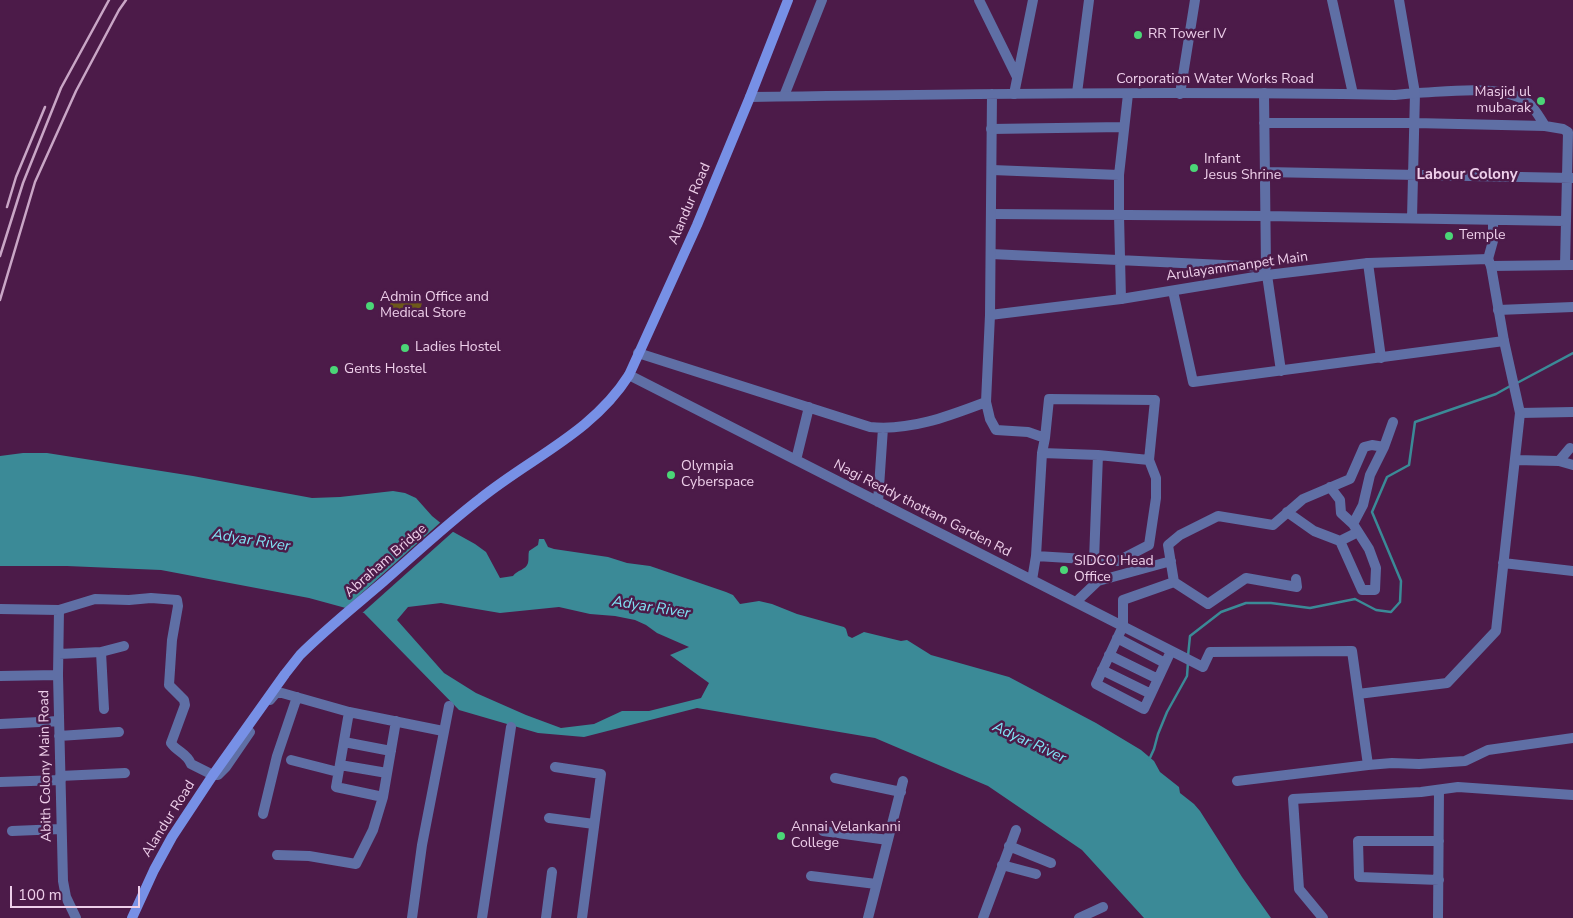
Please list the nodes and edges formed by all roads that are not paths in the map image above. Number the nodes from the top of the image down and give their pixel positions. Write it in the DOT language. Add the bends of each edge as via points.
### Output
graph roads {
  1 [pos="788,0"];
  2 [pos="822,0"];
  3 [pos="979,0"];
  4 [pos="1033,0"];
  5 [pos="1089,0"];
  6 [pos="1195,0"];
  7 [pos="1332,0"];
  8 [pos="1399,0"];
  9 [pos="1018,77"];
  10 [pos="1077,93"];
  11 [pos="1264,93"];
  12 [pos="992,94"];
  13 [pos="1014,94"];
  14 [pos="1128,94"];
  15 [pos="1180,94"];
  16 [pos="1353,94"];
  17 [pos="1415,94"];
  18 [pos="784,96"];
  19 [pos="750,97"];
  20 [pos="1264,123"];
  21 [pos="1415,123"];
  22 [pos="1545,126"];
  23 [pos="1123,127"];
  24 [pos="992,129"];
  25 [pos="992,170"];
  26 [pos="1265,172"];
  27 [pos="1119,175"];
  28 [pos="1413,175"];
  29 [pos="1570,178"];
  30 [pos="991,214"];
  31 [pos="1119,215"];
  32 [pos="1265,216"];
  33 [pos="1412,218"];
  34 [pos="1493,220"];
  35 [pos="1565,221"];
  36 [pos="991,254"];
  37 [pos="1119,260"];
  38 [pos="1368,263"];
  39 [pos="1490,263"];
  40 [pos="1569,265"];
  41 [pos="1267,271"];
  42 [pos="1173,291"];
  43 [pos="1121,299"];
  44 [pos="1573,307"];
  45 [pos="1498,310"];
  46 [pos="990,315"];
  47 [pos="1504,341"];
  48 [pos="638,353"];
  49 [pos="1381,358"];
  50 [pos="1282,371"];
  51 [pos="629,375"];
  52 [pos="986,402"];
  53 [pos="809,407"];
  54 [pos="602,410"];
  55 [pos="1573,412"];
  56 [pos="1520,413"];
  57 [pos="1393,422"];
  58 [pos="883,428"];
  59 [pos="1045,438"];
  60 [pos="1384,447"];
  61 [pos="1570,448"];
  62 [pos="1042,453"];
  63 [pos="1098,455"];
  64 [pos="796,460"];
  65 [pos="1149,460"];
  66 [pos="1515,460"];
  67 [pos="1559,460"];
  68 [pos="1573,465"];
  69 [pos="1330,487"];
  70 [pos="878,502"];
  71 [pos="1287,512"];
  72 [pos="1356,528"];
  73 [pos="1340,541"];
  74 [pos="1036,556"];
  75 [pos="1094,560"];
  76 [pos="1171,561"];
  77 [pos="1503,563"];
  78 [pos="1573,571"];
  79 [pos="1296,579"];
  80 [pos="1032,580"];
  81 [pos="1174,582"];
  82 [pos="1076,602"];
  83 [pos="0,609"];
  84 [pos="59,610"];
  85 [pos="1123,626"];
  86 [pos="1117,638"];
  87 [pos="124,646"];
  88 [pos="1171,651"];
  89 [pos="101,652"];
  90 [pos="58,654"];
  91 [pos="1109,654"];
  92 [pos="1166,663"];
  93 [pos="1102,670"];
  94 [pos="58,674"];
  95 [pos="0,676"];
  96 [pos="1158,679"];
  97 [pos="1151,694"];
  98 [pos="1358,694"];
  99 [pos="297,697"];
  100 [pos="449,706"];
  101 [pos="104,708"];
  102 [pos="349,712"];
  103 [pos="396,720"];
  104 [pos="58,721"];
  105 [pos="0,724"];
  106 [pos="511,728"];
  107 [pos="443,731"];
  108 [pos="120,732"];
  109 [pos="59,736"];
  110 [pos="1573,738"];
  111 [pos="344,742"];
  112 [pos="391,750"];
  113 [pos="291,760"];
  114 [pos="220,764"];
  115 [pos="1368,765"];
  116 [pos="555,767"];
  117 [pos="339,768"];
  118 [pos="125,773"];
  119 [pos="387,773"];
  120 [pos="213,775"];
  121 [pos="61,778"];
  122 [pos="835,778"];
  123 [pos="903,781"];
  124 [pos="1237,781"];
  125 [pos="0,782"];
  126 [pos="1439,790"];
  127 [pos="900,792"];
  128 [pos="1573,795"];
  129 [pos="382,797"];
  130 [pos="263,814"];
  131 [pos="549,818"];
  132 [pos="594,824"];
  133 [pos="61,830"];
  134 [pos="1016,830"];
  135 [pos="12,831"];
  136 [pos="823,831"];
  137 [pos="888,840"];
  138 [pos="1439,841"];
  139 [pos="1009,846"];
  140 [pos="277,855"];
  141 [pos="1051,863"];
  142 [pos="1002,865"];
  143 [pos="552,872"];
  144 [pos="1036,874"];
  145 [pos="811,876"];
  146 [pos="1439,880"];
  147 [pos="876,884"];
  148 [pos="1103,908"];
  149 [pos="76,918"];
  150 [pos="132,918"];
  151 [pos="412,918"];
  152 [pos="482,918"];
  153 [pos="546,918"];
  154 [pos="582,918"];
  155 [pos="868,918"];
  156 [pos="983,918"];
  157 [pos="1079,918"];
  158 [pos="1323,918"];
  159 [pos="1438,918"];
  1 -- 19 [label="main road, Alandur Road"];
  2 -- 18 [label="street"];
  3 -- 9 [label="street"];
  4 -- 9 [label="street"];
  5 -- 10 [label="street"];
  6 -- 15 [label="street"];
  7 -- 16 [label="street"];
  8 -- 17 [label="street"];
  9 -- 13 [label="street"];
  10 -- 13 [label="street, Corporation Water Works Road"];
  10 -- 14 [label="street, Corporation Water Works Road"];
  11 -- 15 [label="street, Corporation Water Works Road"];
  11 -- 16 [label="street, Corporation Water Works Road"];
  11 -- 20 [label="street"];
  12 -- 13 [label="street, Corporation Water Works Road"];
  12 -- 18 [label="street, Corporation Water Works Road"];
  12 -- 24 [label="street"];
  14 -- 15 [label="street, Corporation Water Works Road"];
  14 -- 23 [label="street"];
  16 -- 17 [label="street, Corporation Water Works Road"];
  17 -- 21 [label="street"];
  17 -- 22 [label="street, Corporation Water Works Road" via="1488,90 1510,94 1527,101"];
  18 -- 19 [label="street, Corporation Water Works Road"];
  19 -- 48 [label="main road, Alandur Road"];
  20 -- 21 [label="street"];
  20 -- 26 [label="street"];
  21 -- 22 [label="street"];
  21 -- 28 [label="street"];
  22 -- 29 [label="street" via="1568,132"];
  23 -- 24 [label="street"];
  23 -- 27 [label="street"];
  24 -- 25 [label="street"];
  25 -- 27 [label="street"];
  25 -- 30 [label="street"];
  26 -- 28 [label="street"];
  26 -- 32 [label="street"];
  27 -- 31 [label="street"];
  28 -- 29 [label="street"];
  28 -- 33 [label="street"];
  29 -- 35 [label="street"];
  30 -- 31 [label="street"];
  30 -- 36 [label="street"];
  31 -- 32 [label="street"];
  31 -- 37 [label="street"];
  32 -- 33 [label="street"];
  32 -- 41 [label="street"];
  33 -- 34 [label="street"];
  34 -- 35 [label="street"];
  34 -- 39 [label="street"];
  35 -- 40 [label="street"];
  36 -- 37 [label="street"];
  36 -- 46 [label="street"];
  37 -- 41 [label="street"];
  37 -- 43 [label="street"];
  38 -- 39 [label="street, Arulayammanpet Main"];
  38 -- 41 [label="street, Arulayammanpet Main"];
  38 -- 49 [label="street"];
  39 -- 40 [label="street, Arulayammanpet Main"];
  39 -- 45 [label="street"];
  41 -- 42 [label="street, Arulayammanpet Main"];
  41 -- 50 [label="street"];
  42 -- 43 [label="street, Arulayammanpet Main"];
  42 -- 50 [label="street" via="1193,382"];
  43 -- 46 [label="street, Arulayammanpet Main"];
  44 -- 45 [label="street"];
  45 -- 47 [label="street"];
  46 -- 52 [label="street"];
  47 -- 49 [label="street"];
  47 -- 56 [label="street"];
  48 -- 51 [label="main road, Alandur Road"];
  48 -- 53 [label="street"];
  49 -- 50 [label="street"];
  51 -- 54 [label="main road, Alandur Road"];
  51 -- 64 [label="street, Nagi Reddy thottam Garden Rd"];
  52 -- 58 [label="street" via="931,422"];
  52 -- 59 [label="street" via="996,430 1028,432"];
  53 -- 58 [label="street" via="870,427"];
  53 -- 64 [label="street"];
  54 -- 114 [label="main road, Abraham Bridge" via="569,438 482,497 307,648 284,674"];
  55 -- 56 [label="street"];
  56 -- 66 [label="street"];
  57 -- 60 [label="street"];
  58 -- 70 [label="street"];
  59 -- 62 [label="street"];
  59 -- 65 [label="street" via="1049,399 1156,400"];
  60 -- 69 [label="street" via="1372,444 1364,447 1350,479"];
  60 -- 72 [label="street" via="1370,475"];
  61 -- 67 [label="street"];
  62 -- 63 [label="street"];
  62 -- 74 [label="street"];
  63 -- 65 [label="street"];
  63 -- 75 [label="street"];
  64 -- 70 [label="street, Nagi Reddy thottam Garden Rd"];
  65 -- 75 [label="street" via="1156,478 1156,498 1149,545 1118,561"];
  66 -- 67 [label="street"];
  66 -- 77 [label="street"];
  67 -- 68 [label="street"];
  69 -- 71 [label="street" via="1303,499"];
  69 -- 72 [label="street" via="1340,500 1341,513"];
  70 -- 80 [label="street, Nagi Reddy thottam Garden Rd"];
  71 -- 73 [label="street" via="1314,532"];
  71 -- 76 [label="street" via="1273,525 1218,516 1168,545"];
  72 -- 73 [label="street"];
  72 -- 73 [label="street" via="1376,568 1375,590 1362,590"];
  74 -- 75 [label="street"];
  74 -- 80 [label="street"];
  76 -- 81 [label="street"];
  76 -- 82 [label="street" via="1098,581"];
  77 -- 78 [label="street"];
  77 -- 98 [label="street" via="1496,631 1447,683"];
  79 -- 81 [label="street" via="1297,587 1246,578 1208,604"];
  80 -- 82 [label="street, Nagi Reddy thottam Garden Rd"];
  81 -- 85 [label="street" via="1123,600"];
  82 -- 85 [label="street, Nagi Reddy thottam Garden Rd"];
  83 -- 84 [label="street"];
  84 -- 90 [label="street, Abith Colony Main Road"];
  84 -- 120 [label="street" via="95,599 176,600 178,606 168,685 184,700 184,705 171,743 188,757 191,764"];
  85 -- 86 [label="street"];
  85 -- 88 [label="street, Nagi Reddy thottam Garden Rd"];
  86 -- 91 [label="street"];
  86 -- 92 [label="street"];
  87 -- 89 [label="street"];
  88 -- 92 [label="street"];
  88 -- 98 [label="street, Nagi Reddy thottam Garden Rd" via="1203,667 1210,652 1352,651"];
  89 -- 90 [label="street"];
  89 -- 101 [label="street"];
  90 -- 94 [label="street, Abith Colony Main Road"];
  91 -- 93 [label="street"];
  91 -- 96 [label="street"];
  92 -- 96 [label="street"];
  93 -- 97 [label="street"];
  93 -- 97 [label="street" via="1096,684 1144,709"];
  94 -- 95 [label="street"];
  94 -- 104 [label="street, Abith Colony Main Road"];
  96 -- 97 [label="street"];
  98 -- 115 [label="street"];
  99 -- 102 [label="street"];
  99 -- 120 [label="street" via="276,693 226,767 220,774"];
  99 -- 130 [label="street" via="277,756"];
  100 -- 107 [label="street"];
  102 -- 103 [label="street"];
  102 -- 111 [label="street"];
  103 -- 107 [label="street"];
  103 -- 112 [label="street"];
  104 -- 105 [label="street"];
  104 -- 109 [label="street, Abith Colony Main Road"];
  106 -- 152 [label="street"];
  107 -- 151 [label="street"];
  108 -- 109 [label="street"];
  109 -- 121 [label="street, Abith Colony Main Road"];
  110 -- 115 [label="street" via="1488,750 1465,761"];
  111 -- 112 [label="street"];
  111 -- 117 [label="street"];
  112 -- 119 [label="street"];
  113 -- 117 [label="street"];
  114 -- 120 [label="main road, Alandur Road"];
  115 -- 124 [label="street"];
  116 -- 132 [label="street" via="601,774"];
  117 -- 119 [label="street"];
  117 -- 129 [label="street" via="336,787"];
  118 -- 121 [label="street"];
  119 -- 129 [label="street"];
  120 -- 150 [label="main road, Alandur Road" via="172,838"];
  121 -- 125 [label="street"];
  121 -- 133 [label="street, Abith Colony Main Road"];
  122 -- 127 [label="street"];
  123 -- 127 [label="street"];
  126 -- 128 [label="street" via="1458,787"];
  126 -- 138 [label="street"];
  126 -- 158 [label="street" via="1293,799 1299,889"];
  127 -- 137 [label="street"];
  129 -- 140 [label="street" via="373,830 356,864 309,856"];
  131 -- 132 [label="street"];
  132 -- 154 [label="street"];
  133 -- 135 [label="street"];
  133 -- 149 [label="street, Abith Colony Main Road" via="63,881"];
  134 -- 139 [label="street"];
  136 -- 137 [label="street"];
  137 -- 147 [label="street"];
  138 -- 146 [label="street"];
  138 -- 146 [label="street" via="1358,841 1359,877"];
  139 -- 141 [label="street"];
  139 -- 142 [label="street"];
  142 -- 144 [label="street"];
  142 -- 156 [label="street"];
  143 -- 153 [label="street"];
  145 -- 147 [label="street"];
  146 -- 159 [label="street"];
  147 -- 155 [label="street"];
  148 -- 157 [label="street"];
}
